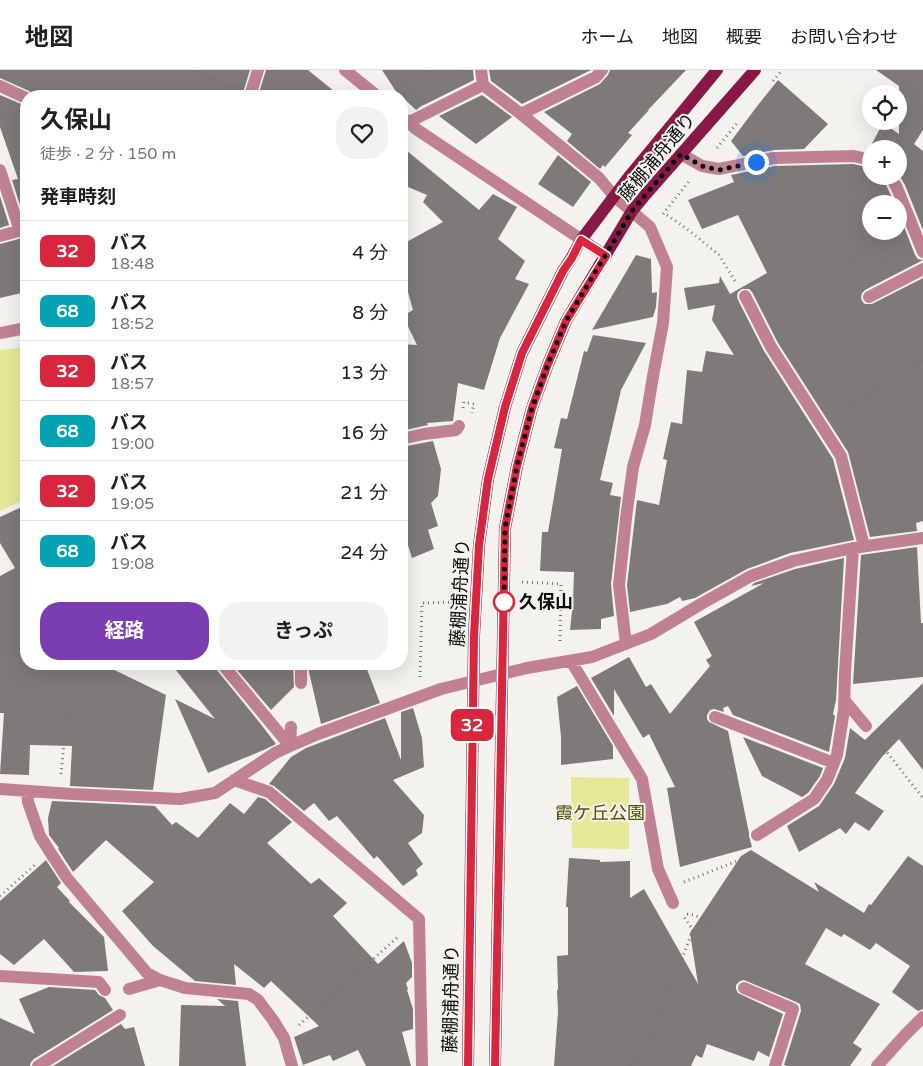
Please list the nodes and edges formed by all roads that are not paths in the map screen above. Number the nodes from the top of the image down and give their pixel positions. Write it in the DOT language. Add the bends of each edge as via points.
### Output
graph roads {
  1 [pos="258,70"];
  2 [pos="346,70"];
  3 [pos="481,70"];
  4 [pos="602,70"];
  5 [pos="717,70"];
  6 [pos="755,70"];
  7 [pos="483,85"];
  8 [pos="0,86"];
  9 [pos="252,90"];
  10 [pos="370,90"];
  11 [pos="20,95"];
  12 [pos="521,114"];
  13 [pos="408,118"];
  14 [pos="408,121"];
  15 [pos="681,154"];
  16 [pos="862,158"];
  17 [pos="0,170"];
  18 [pos="895,185"];
  19 [pos="614,196"];
  20 [pos="632,211"];
  21 [pos="20,222"];
  22 [pos="20,231"];
  23 [pos="0,236"];
  24 [pos="581,240"];
  25 [pos="923,252"];
  26 [pos="606,256"];
  27 [pos="923,269"];
  28 [pos="745,296"];
  29 [pos="869,297"];
  30 [pos="20,329"];
  31 [pos="0,333"];
  32 [pos="459,426"];
  33 [pos="408,438"];
  34 [pos="923,538"];
  35 [pos="858,547"];
  36 [pos="626,644"];
  37 [pos="565,662"];
  38 [pos="227,670"];
  39 [pos="301,670"];
  40 [pos="301,683"];
  41 [pos="845,701"];
  42 [pos="715,716"];
  43 [pos="866,726"];
  44 [pos="291,727"];
  45 [pos="290,746"];
  46 [pos="834,763"];
  47 [pos="234,780"];
  48 [pos="0,789"];
  49 [pos="27,791"];
  50 [pos="757,834"];
  51 [pos="673,903"];
  52 [pos="0,976"];
  53 [pos="160,980"];
  54 [pos="744,988"];
  55 [pos="129,989"];
  56 [pos="105,990"];
  57 [pos="120,1015"];
  58 [pos="923,1017"];
  59 [pos="38,1066"];
  60 [pos="292,1066"];
  61 [pos="422,1066"];
  62 [pos="468,1066"];
  63 [pos="495,1066"];
  64 [pos="775,1066"];
  65 [pos="877,1066"];
  1 -- 9 [label="street"];
  2 -- 10 [label="street"];
  3 -- 7 [label="street"];
  4 -- 12 [label="street" via="596,77"];
  5 -- 19 [label="main road, 藤棚浦舟通り"];
  6 -- 15 [label="main road, 藤棚浦舟通り"];
  7 -- 12 [label="street"];
  7 -- 13 [label="street"];
  8 -- 11 [label="street"];
  12 -- 19 [label="street" via="599,178"];
  14 -- 24 [label="street"];
  15 -- 16 [label="street" via="702,166 719,170 774,158"];
  15 -- 20 [label="main road, 藤棚浦舟通り"];
  17 -- 21 [label="street"];
  18 -- 25 [label="street"];
  19 -- 20 [label="street"];
  19 -- 24 [label="main road, 藤棚浦舟通り"];
  20 -- 26 [label="main road, 藤棚浦舟通り"];
  20 -- 36 [label="street" via="650,227 668,267 663,323 645,426 633,467 626,518 619,585"];
  22 -- 23 [label="street"];
  24 -- 26 [label="street"];
  24 -- 62 [label="main road, 藤棚浦舟通り" via="522,353 490,470 480,536 474,636"];
  26 -- 63 [label="main road, 藤棚浦舟通り" via="566,321 548,364 532,408 505,528"];
  27 -- 29 [label="street"];
  28 -- 35 [label="street" via="771,347 841,456"];
  30 -- 31 [label="street"];
  32 -- 33 [label="street" via="456,430"];
  34 -- 35 [label="street"];
  35 -- 36 [label="street" via="793,561 751,576 651,634"];
  35 -- 41 [label="street"];
  36 -- 37 [label="street" via="592,657"];
  37 -- 45 [label="street, bridge" via="441,689"];
  37 -- 51 [label="street" via="642,779 658,869"];
  38 -- 45 [label="street"];
  39 -- 40 [label="street"];
  41 -- 43 [label="street"];
  41 -- 46 [label="street" via="838,755"];
  42 -- 46 [label="street"];
  44 -- 45 [label="street"];
  45 -- 47 [label="street"];
  46 -- 50 [label="street" via="814,799"];
  47 -- 49 [label="street" via="215,793 180,799"];
  47 -- 61 [label="street" via="269,792 419,919"];
  48 -- 49 [label="street"];
  49 -- 53 [label="street" via="40,836 67,878 147,973"];
  52 -- 56 [label="street" via="99,982"];
  53 -- 55 [label="street"];
  53 -- 60 [label="street" via="185,988 249,994 258,1000 284,1038"];
  54 -- 64 [label="street" via="793,1009"];
  57 -- 59 [label="street"];
  58 -- 65 [label="street"];
}
